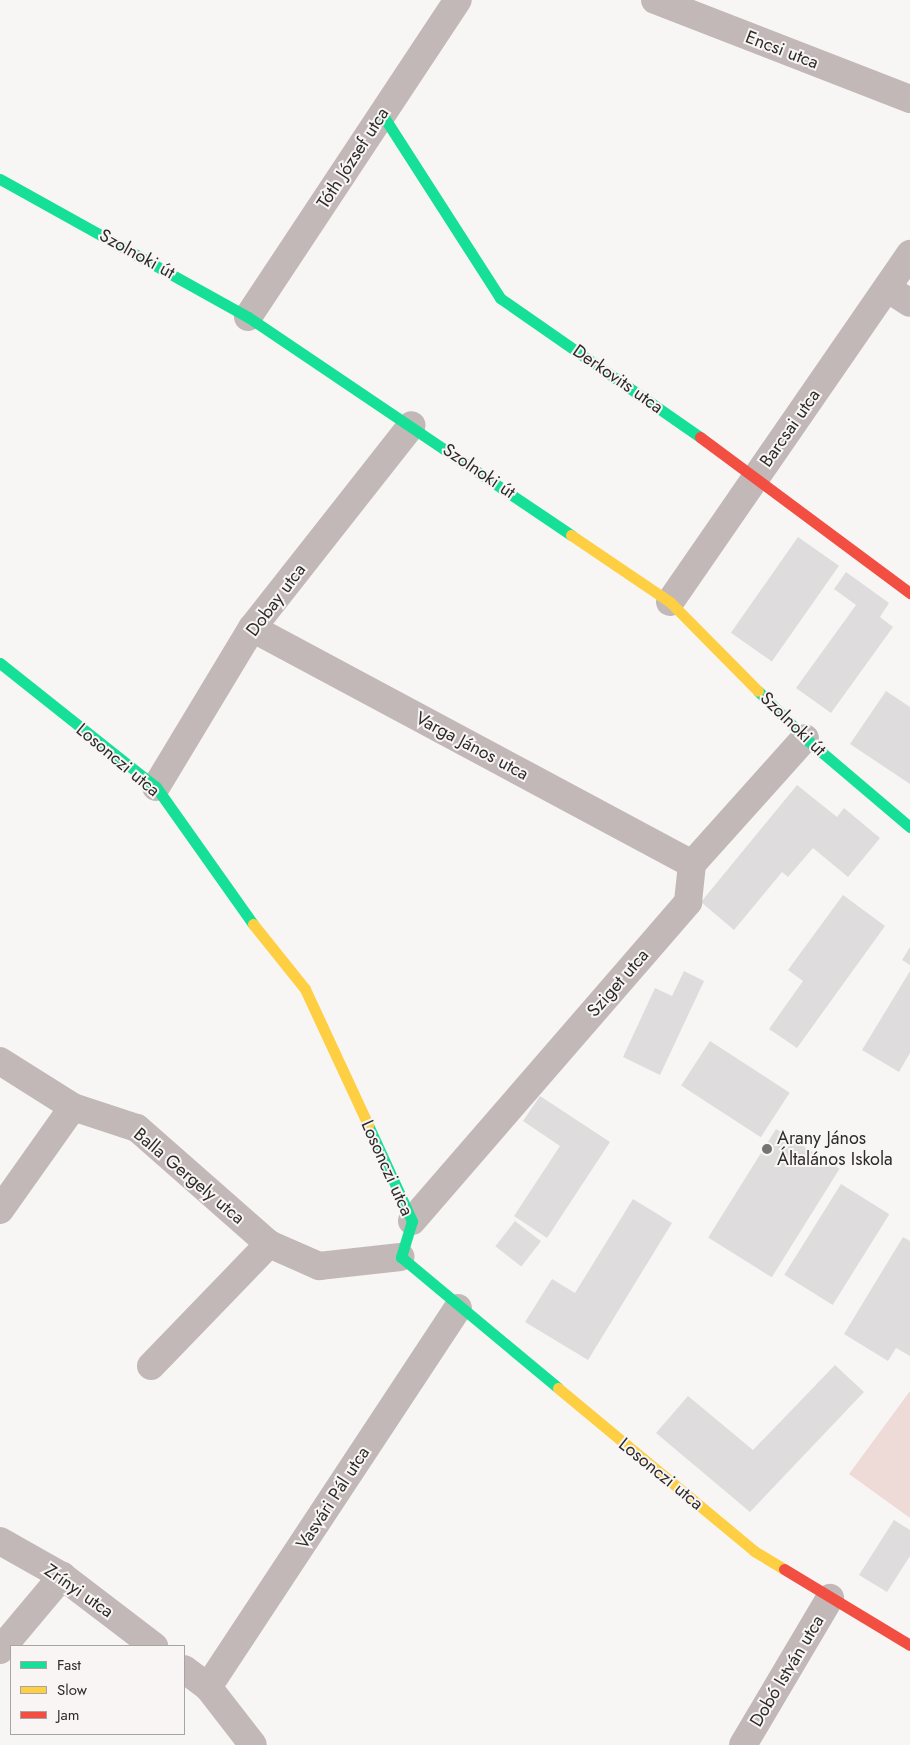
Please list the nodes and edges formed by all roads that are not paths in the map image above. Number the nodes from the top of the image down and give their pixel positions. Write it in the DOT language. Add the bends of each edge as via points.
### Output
graph roads {
  1 [pos="458,0"];
  2 [pos="655,0"];
  3 [pos="910,99"];
  4 [pos="382,114"];
  5 [pos="0,179"];
  6 [pos="910,254"];
  7 [pos="887,288"];
  8 [pos="910,304"];
  9 [pos="248,317"];
  10 [pos="412,425"];
  11 [pos="756,476"];
  12 [pos="910,594"];
  13 [pos="670,602"];
  14 [pos="252,628"];
  15 [pos="0,663"];
  16 [pos="805,738"];
  17 [pos="156,787"];
  18 [pos="910,827"];
  19 [pos="692,864"];
  20 [pos="0,1061"];
  21 [pos="74,1107"];
  22 [pos="0,1210"];
  23 [pos="412,1221"];
  24 [pos="268,1244"];
  25 [pos="401,1257"];
  26 [pos="458,1308"];
  27 [pos="150,1366"];
  28 [pos="0,1540"];
  29 [pos="62,1576"];
  30 [pos="830,1598"];
  31 [pos="153,1645"];
  32 [pos="910,1645"];
  33 [pos="0,1650"];
  34 [pos="185,1670"];
  35 [pos="208,1687"];
  36 [pos="253,1745"];
  37 [pos="743,1745"];
  1 -- 4 [label="street, Tóth József utca"];
  2 -- 3 [label="street, Encsi utca"];
  4 -- 9 [label="street, Tóth József utca"];
  4 -- 11 [label="street, Derkovits utca" via="500,298"];
  5 -- 9 [label="street, Szolnoki út"];
  6 -- 7 [label="street, Barcsai utca"];
  7 -- 8 [label="street"];
  7 -- 11 [label="street, Barcsai utca"];
  9 -- 10 [label="street, Szolnoki út"];
  10 -- 13 [label="street, Szolnoki út"];
  10 -- 14 [label="street, Dobay utca"];
  11 -- 12 [label="street, Derkovits utca"];
  11 -- 13 [label="street, Barcsai utca"];
  13 -- 16 [label="street, Szolnoki út"];
  14 -- 17 [label="street, Dobay utca"];
  14 -- 19 [label="street, Varga János utca"];
  15 -- 17 [label="street, Losonczi utca"];
  16 -- 18 [label="street, Szolnoki út"];
  16 -- 19 [label="street"];
  17 -- 23 [label="street, Losonczi utca" via="226,890 305,989"];
  19 -- 23 [label="street, Sziget utca" via="688,902"];
  20 -- 21 [label="street, Balla Gergely utca"];
  21 -- 22 [label="street"];
  21 -- 24 [label="street, Balla Gergely utca" via="137,1128"];
  23 -- 25 [label="street, Losonczi utca"];
  24 -- 25 [label="street, Balla Gergely utca" via="319,1266"];
  24 -- 27 [label="street"];
  25 -- 26 [label="street, Losonczi utca"];
  26 -- 30 [label="street, Losonczi utca" via="754,1551"];
  26 -- 35 [label="street, Vasvári Pál utca"];
  28 -- 29 [label="street, Zrínyi utca"];
  29 -- 31 [label="street, Zrínyi utca"];
  29 -- 33 [label="street"];
  30 -- 32 [label="street, Losonczi utca"];
  30 -- 37 [label="street, Dobó István utca"];
  34 -- 35 [label="street"];
  35 -- 36 [label="street"];
}
